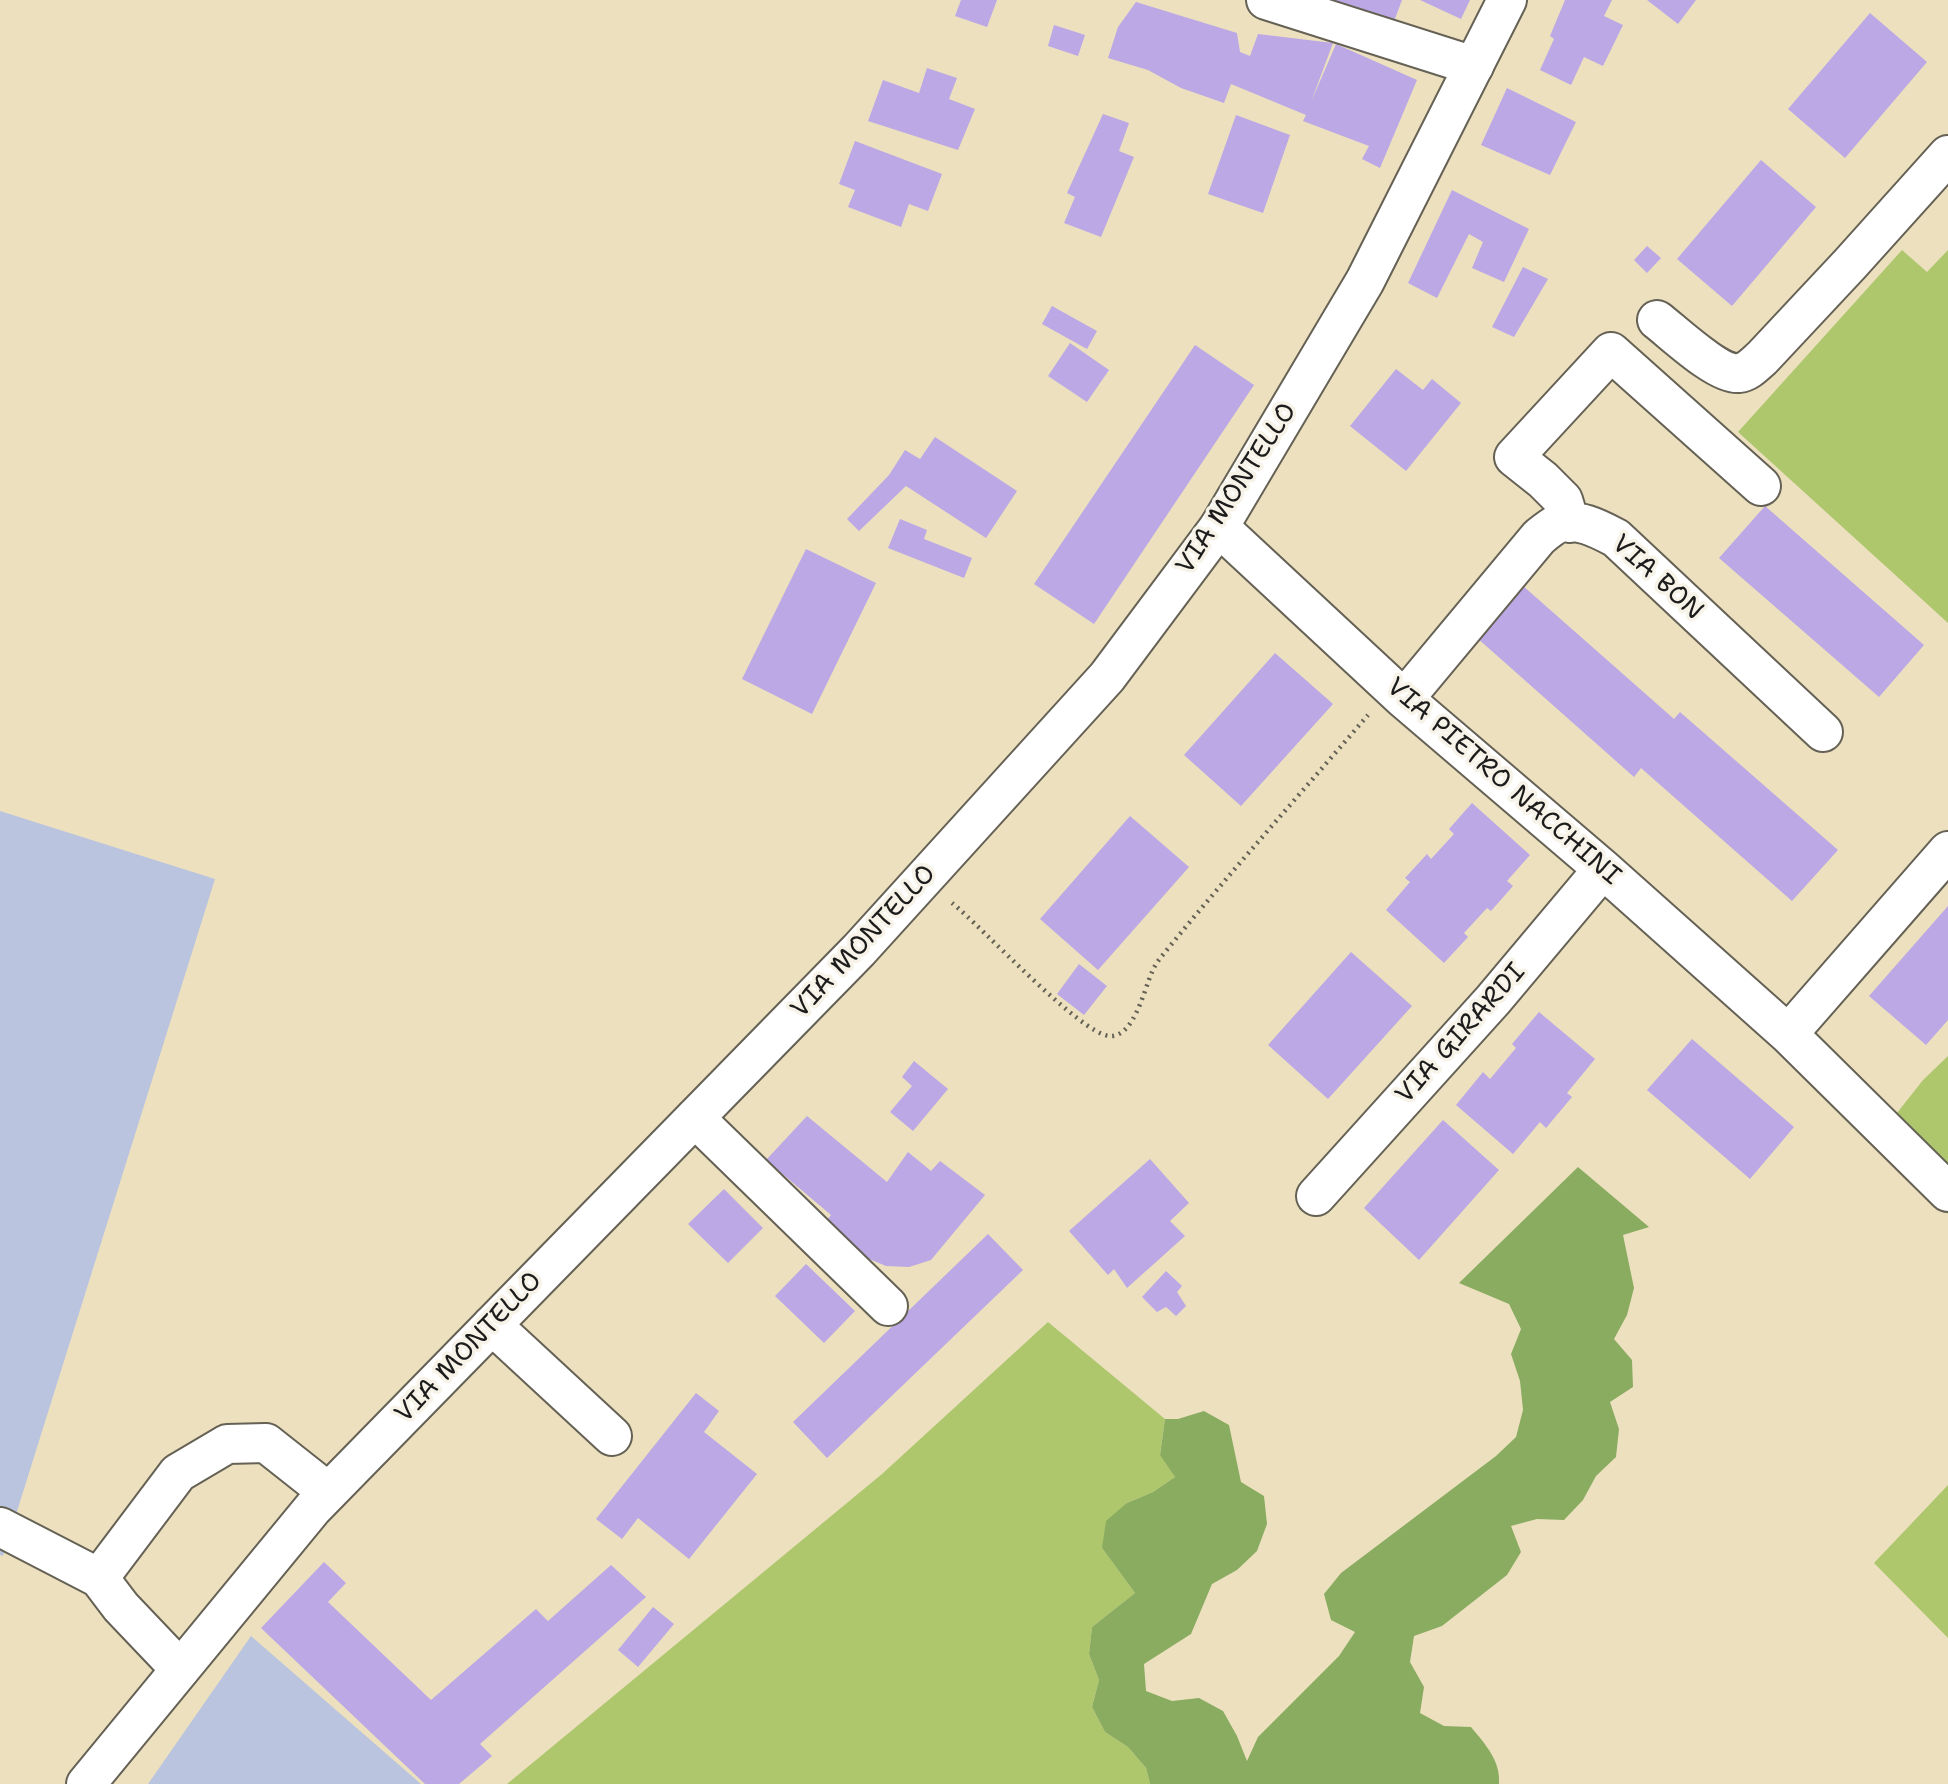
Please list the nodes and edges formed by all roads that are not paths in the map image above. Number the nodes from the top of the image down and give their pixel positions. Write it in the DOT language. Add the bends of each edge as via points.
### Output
graph roads {
  1 [pos="1266,0"];
  2 [pos="1507,0"];
  3 [pos="1474,66"];
  4 [pos="1948,155"];
  5 [pos="1657,320"];
  6 [pos="1761,486"];
  7 [pos="1570,523"];
  8 [pos="1219,527"];
  9 [pos="1404,699"];
  10 [pos="1823,732"];
  11 [pos="1948,851"];
  12 [pos="1603,869"];
  13 [pos="1788,1034"];
  14 [pos="695,1118"];
  15 [pos="1944,1188"];
  16 [pos="1316,1196"];
  17 [pos="888,1306"];
  18 [pos="492,1325"];
  19 [pos="612,1436"];
  20 [pos="328,1492"];
  21 [pos="0,1527"];
  22 [pos="99,1578"];
  23 [pos="180,1669"];
  24 [pos="86,1784"];
  1 -- 3 [label="street"];
  2 -- 3 [label="street, VIA MONTELLO"];
  3 -- 8 [label="street, VIA MONTELLO" via="1365,281"];
  4 -- 5 [label="street" via="1745,372 1722,370"];
  6 -- 7 [label="street" via="1611,352 1514,457 1563,500"];
  7 -- 9 [label="street" via="1558,524 1539,537"];
  7 -- 10 [label="street, VIA BON" via="1582,523 1616,538"];
  8 -- 9 [label="street, VIA PIETRO NACCHINI"];
  8 -- 14 [label="street, VIA MONTELLO" via="1090,697 859,950"];
  9 -- 12 [label="street, VIA PIETRO NACCHINI"];
  11 -- 13 [label="street"];
  12 -- 13 [label="street, VIA PIETRO NACCHINI"];
  12 -- 16 [label="street, VIA GIRARDI" via="1493,1000"];
  13 -- 15 [label="street, VIA PIETRO NACCHINI"];
  14 -- 17 [label="street"];
  14 -- 18 [label="street, VIA MONTELLO"];
  18 -- 19 [label="street"];
  18 -- 20 [label="street, VIA MONTELLO"];
  20 -- 22 [label="street" via="266,1443 227,1444 178,1474"];
  20 -- 23 [label="street, VIA MONTELLO"];
  21 -- 22 [label="street"];
  22 -- 23 [label="street"];
  23 -- 24 [label="street, VIA MONTELLO"];
}
